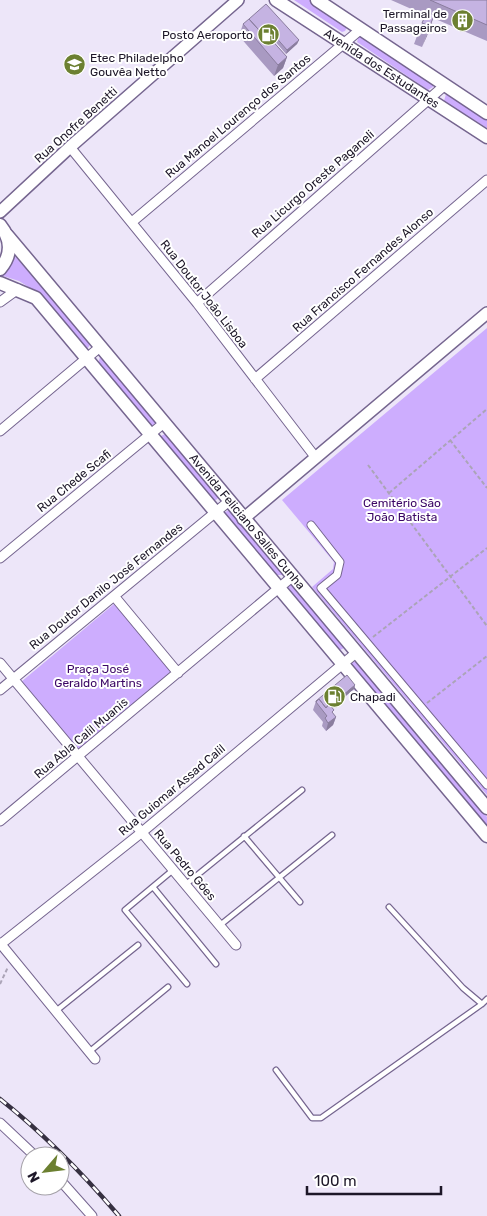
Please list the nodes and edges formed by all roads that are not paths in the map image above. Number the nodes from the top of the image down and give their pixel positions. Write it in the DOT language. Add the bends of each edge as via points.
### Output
graph roads {
  1 [pos="238,0"];
  2 [pos="276,0"];
  3 [pos="317,0"];
  4 [pos="361,29"];
  5 [pos="342,44"];
  6 [pos="445,85"];
  7 [pos="429,99"];
  8 [pos="487,113"];
  9 [pos="487,137"];
  10 [pos="70,147"];
  11 [pos="487,180"];
  12 [pos="0,212"];
  13 [pos="132,222"];
  14 [pos="4,230"];
  15 [pos="0,269"];
  16 [pos="0,282"];
  17 [pos="18,289"];
  18 [pos="0,302"];
  19 [pos="197,303"];
  20 [pos="487,313"];
  21 [pos="100,346"];
  22 [pos="85,359"];
  23 [pos="255,379"];
  24 [pos="164,424"];
  25 [pos="0,430"];
  26 [pos="150,436"];
  27 [pos="316,458"];
  28 [pos="228,502"];
  29 [pos="215,513"];
  30 [pos="243,519"];
  31 [pos="311,525"];
  32 [pos="0,558"];
  33 [pos="292,577"];
  34 [pos="279,588"];
  35 [pos="114,596"];
  36 [pos="357,652"];
  37 [pos="0,663"];
  38 [pos="344,664"];
  39 [pos="178,673"];
  40 [pos="13,679"];
  41 [pos="0,690"];
  42 [pos="78,758"];
  43 [pos="487,785"];
  44 [pos="302,790"];
  45 [pos="487,808"];
  46 [pos="0,821"];
  47 [pos="141,832"];
  48 [pos="244,836"];
  49 [pos="332,836"];
  50 [pos="487,836"];
  51 [pos="173,870"];
  52 [pos="280,878"];
  53 [pos="185,885"];
  54 [pos="153,887"];
  55 [pos="300,902"];
  56 [pos="389,907"];
  57 [pos="220,926"];
  58 [pos="0,944"];
  59 [pos="138,945"];
  60 [pos="236,946"];
  61 [pos="216,964"];
  62 [pos="187,984"];
  63 [pos="168,987"];
  64 [pos="487,999"];
  65 [pos="482,1004"];
  66 [pos="56,1011"];
  67 [pos="92,1055"];
  68 [pos="276,1070"];
  69 [pos="0,1123"];
  70 [pos="24,1146"];
  71 [pos="70,1191"];
  72 [pos="92,1216"];
  1 -- 10 [label="street, Rua Onofre Benetti"];
  2 -- 5 [label="main road, Avenida dos Estudantes"];
  3 -- 4 [label="main road, Avenida dos Estudantes"];
  4 -- 5 [label="street, Rua Manoel Lourenço dos Santos"];
  4 -- 6 [label="main road, Avenida dos Estudantes"];
  5 -- 7 [label="main road, Avenida dos Estudantes"];
  5 -- 13 [label="street, Rua Manoel Lourenço dos Santos"];
  6 -- 7 [label="street, Rua Licurgo Oreste Paganeli"];
  6 -- 8 [label="main road, Avenida dos Estudantes"];
  7 -- 9 [label="main road, Avenida dos Estudantes"];
  7 -- 19 [label="street, Rua Licurgo Oreste Paganeli"];
  10 -- 12 [label="street, Rua Onofre Benetti"];
  10 -- 13 [label="street, Rua Doutor João Lisboa"];
  11 -- 23 [label="street, Rua Francisco Fernandes Alonso"];
  13 -- 19 [label="street, Rua Doutor João Lisboa"];
  14 -- 15 [label="main road" via="9,253"];
  14 -- 21 [label="main road, Avenida Feliciano Salles Cunha"];
  16 -- 17 [label="main road, Avenida Feliciano Salles Cunha"];
  17 -- 18 [label="street"];
  17 -- 22 [label="main road, Avenida Feliciano Salles Cunha" via="36,298"];
  19 -- 23 [label="street, Rua Doutor João Lisboa"];
  20 -- 27 [label="street"];
  21 -- 22 [label="street"];
  21 -- 24 [label="main road, Avenida Feliciano Salles Cunha"];
  22 -- 25 [label="street"];
  22 -- 26 [label="main road, Avenida Feliciano Salles Cunha"];
  23 -- 27 [label="street, Rua Doutor João Lisboa"];
  24 -- 26 [label="street, Rua Chede Scafi"];
  24 -- 28 [label="main road, Avenida Feliciano Salles Cunha"];
  26 -- 29 [label="main road, Avenida Feliciano Salles Cunha"];
  26 -- 32 [label="street, Rua Chede Scafi"];
  27 -- 30 [label="street"];
  28 -- 29 [label="street, Rua Doutor Danilo José Fernandes"];
  28 -- 30 [label="main road, Avenida Feliciano Salles Cunha"];
  29 -- 34 [label="main road, Avenida Feliciano Salles Cunha"];
  29 -- 35 [label="street, Rua Doutor Danilo José Fernandes"];
  30 -- 33 [label="main road, Avenida Feliciano Salles Cunha"];
  31 -- 43 [label="street" via="340,562 336,575 321,588"];
  33 -- 34 [label="street, Rua Abla Calil Muanis"];
  33 -- 36 [label="main road, Avenida Feliciano Salles Cunha"];
  34 -- 38 [label="main road, Avenida Feliciano Salles Cunha"];
  34 -- 39 [label="street, Rua Abla Calil Muanis"];
  35 -- 39 [label="street"];
  35 -- 40 [label="street, Rua Doutor Danilo José Fernandes"];
  36 -- 38 [label="street, Rua Guiomar Assad Calil"];
  36 -- 45 [label="main road, Avenida Feliciano Salles Cunha"];
  37 -- 40 [label="street, Rua Pedro Góes"];
  38 -- 47 [label="street, Rua Guiomar Assad Calil"];
  38 -- 50 [label="main road, Avenida Feliciano Salles Cunha"];
  39 -- 42 [label="street, Rua Abla Calil Muanis"];
  40 -- 41 [label="street, Rua Doutor Danilo José Fernandes"];
  40 -- 42 [label="street, Rua Pedro Góes"];
  42 -- 46 [label="street, Rua Abla Calil Muanis"];
  42 -- 47 [label="street, Rua Pedro Góes"];
  44 -- 48 [label="lane"];
  47 -- 51 [label="street, Rua Pedro Góes"];
  47 -- 58 [label="street, Rua Guiomar Assad Calil"];
  48 -- 52 [label="lane"];
  48 -- 53 [label="lane"];
  49 -- 52 [label="lane"];
  51 -- 53 [label="street, Rua Pedro Góes"];
  51 -- 54 [label="lane"];
  52 -- 55 [label="lane"];
  52 -- 57 [label="lane"];
  53 -- 57 [label="street, Rua Pedro Góes"];
  54 -- 61 [label="lane"];
  54 -- 62 [label="lane" via="125,910"];
  56 -- 65 [label="lane" via="463,988"];
  57 -- 60 [label="street, Rua Pedro Góes"];
  58 -- 66 [label="street"];
  59 -- 66 [label="lane"];
  63 -- 67 [label="lane"];
  64 -- 65 [label="lane"];
  65 -- 68 [label="lane" via="321,1118 312,1118"];
  66 -- 67 [label="street"];
  69 -- 70 [label="street"];
  71 -- 72 [label="street"];
}
